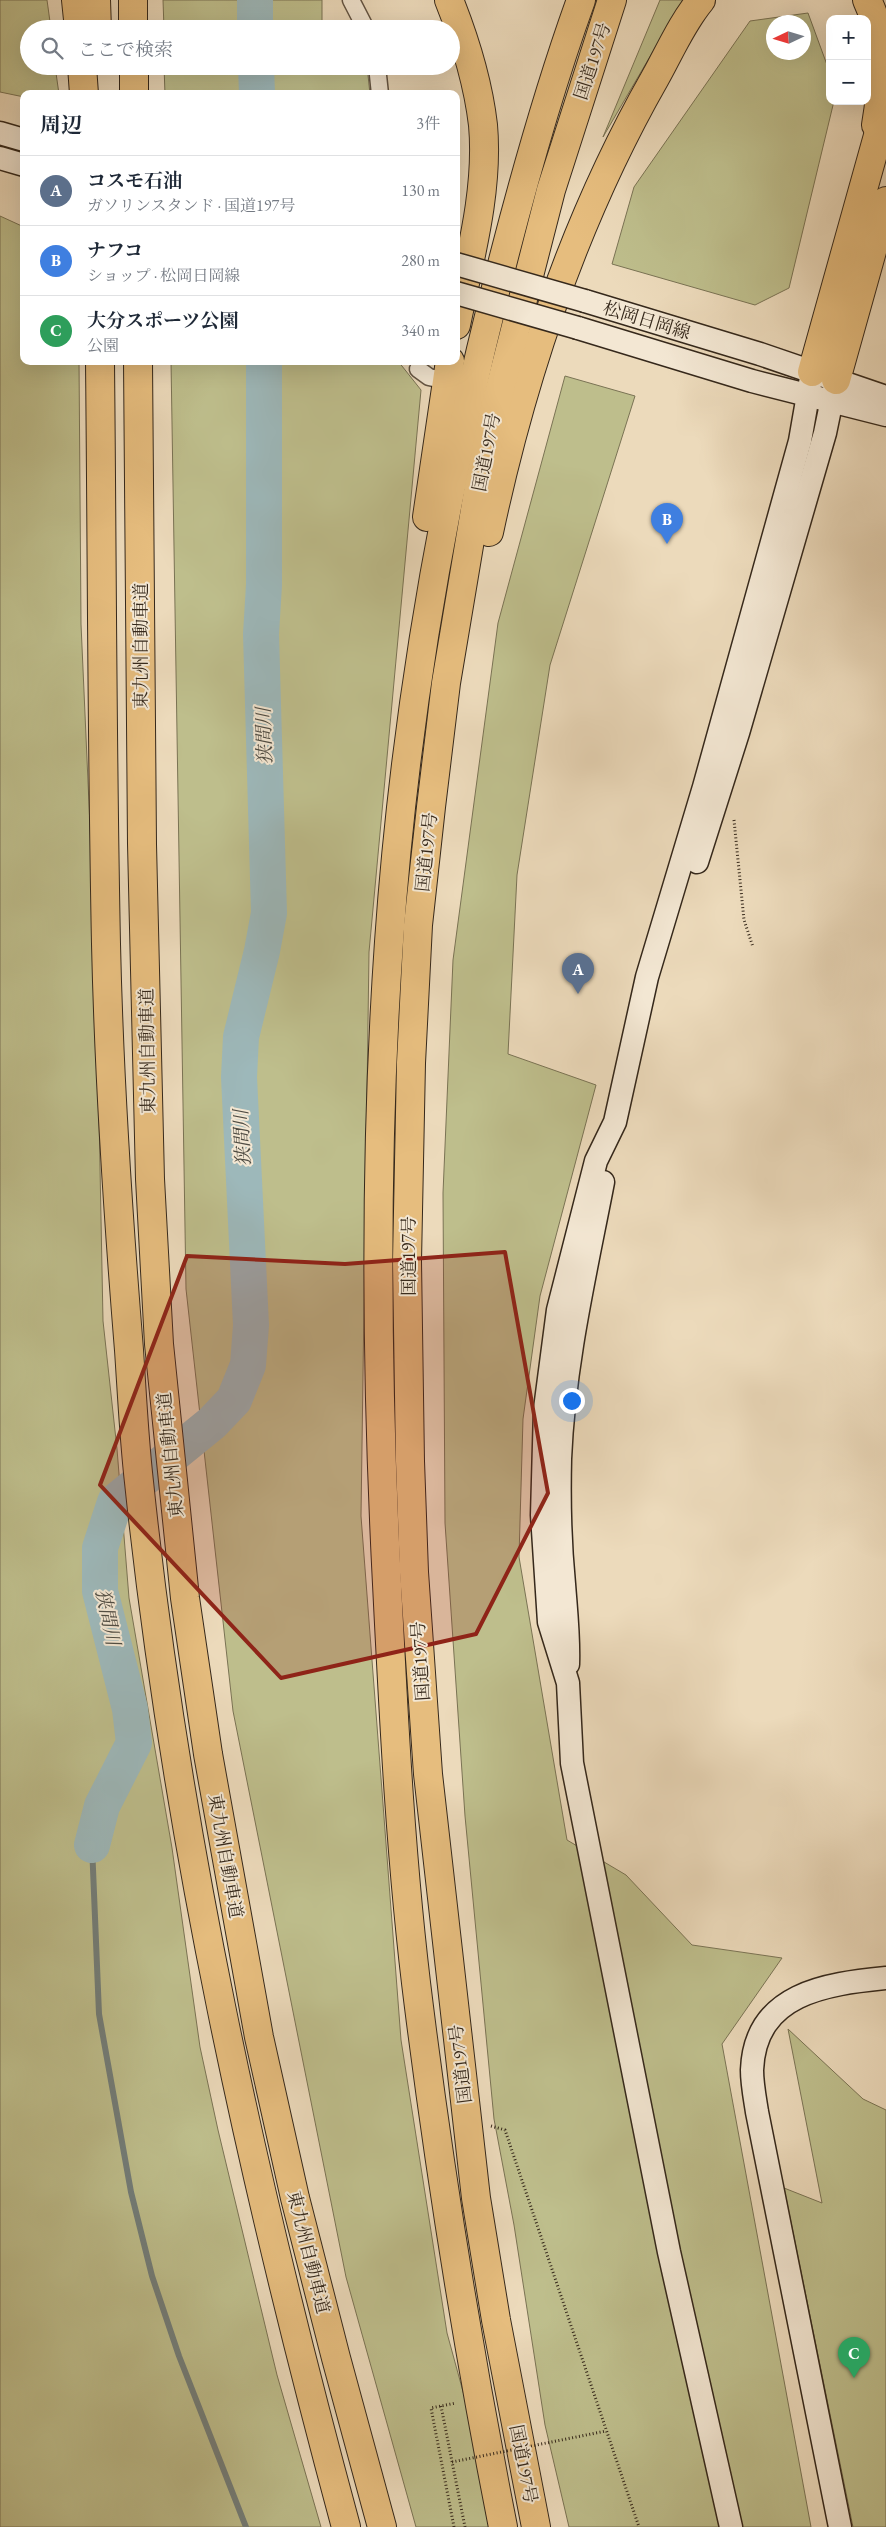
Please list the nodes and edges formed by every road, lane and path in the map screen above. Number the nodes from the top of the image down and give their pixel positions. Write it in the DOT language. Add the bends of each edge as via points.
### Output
graph roads {
  1 [pos="76,0"];
  2 [pos="96,0"];
  3 [pos="133,0"];
  4 [pos="351,0"];
  5 [pos="449,0"];
  6 [pos="581,0"];
  7 [pos="612,0"];
  8 [pos="701,0"];
  9 [pos="867,0"];
  10 [pos="78,20"];
  11 [pos="96,20"];
  12 [pos="133,20"];
  13 [pos="361,20"];
  14 [pos="456,20"];
  15 [pos="460,33"];
  16 [pos="83,75"];
  17 [pos="97,75"];
  18 [pos="134,75"];
  19 [pos="378,75"];
  20 [pos="84,90"];
  21 [pos="97,90"];
  22 [pos="134,90"];
  23 [pos="380,90"];
  24 [pos="886,106"];
  25 [pos="0,133"];
  26 [pos="20,139"];
  27 [pos="0,158"];
  28 [pos="20,164"];
  29 [pos="868,168"];
  30 [pos="886,201"];
  31 [pos="460,265"];
  32 [pos="460,293"];
  33 [pos="460,305"];
  34 [pos="100,365"];
  35 [pos="138,365"];
  36 [pos="418,368"];
  37 [pos="448,371"];
  38 [pos="822,387"];
  39 [pos="886,397"];
  40 [pos="886,415"];
  41 [pos="419,665"];
  42 [pos="734,816"];
  43 [pos="753,947"];
  44 [pos="416,954"];
  45 [pos="886,1978"];
  46 [pos="488,2126"];
  47 [pos="456,2403"];
  48 [pos="441,2406"];
  49 [pos="606,2431"];
  50 [pos="452,2462"];
  51 [pos="346,2527"];
  52 [pos="382,2527"];
  53 [pos="454,2527"];
  54 [pos="464,2527"];
  55 [pos="503,2527"];
  56 [pos="536,2527"];
  57 [pos="639,2527"];
  58 [pos="731,2527"];
  59 [pos="840,2527"];
  1 -- 10 [label="highway"];
  2 -- 11 [label="highway"];
  3 -- 12 [label="highway"];
  4 -- 13 [label="street"];
  5 -- 14 [label="highway"];
  6 -- 41 [label="highway, 国道197号" via="512,224 468,403"];
  7 -- 44 [label="highway, 国道197号" via="551,190 494,412 446,683"];
  8 -- 44 [label="highway" via="622,138 570,253 534,354 484,557 440,851"];
  9 -- 29 [label="highway" via="878,26 884,69"];
  15 -- 33 [label="highway" via="472,69 483,126 484,151 477,215"];
  16 -- 20 [label="highway"];
  17 -- 21 [label="highway"];
  18 -- 22 [label="highway"];
  19 -- 23 [label="street"];
  24 -- 29 [label="highway"];
  25 -- 26 [label="street"];
  27 -- 28 [label="street"];
  29 -- 38 [label="highway"];
  30 -- 38 [label="highway"];
  31 -- 38 [label="street, 松岡日岡線, bridge" via="585,301"];
  32 -- 38 [label="street, 松岡日岡線, bridge" via="752,381"];
  34 -- 51 [label="highway, 東九州自動車道" via="106,945 115,1151 138,1478 170,1718 214,1974 254,2170 299,2355"];
  35 -- 52 [label="highway, 東九州自動車道" via="142,844 150,1179 159,1344 185,1598 259,2037 291,2179"];
  36 -- 37 [label="street" via="429,377"];
  37 -- 41 [label="highway" via="426,520"];
  38 -- 39 [label="street"];
  38 -- 40 [label="street"];
  38 -- 58 [label="street" via="825,433 738,733 615,1122 566,1377 560,1497 569,1637 568,1683 583,1746 596,1882 669,2252"];
  41 -- 55 [label="highway, 国道197号" via="389,935 379,1132 378,1328 382,1494 396,1771 418,2002 473,2373"];
  42 -- 43 [label="path" via="744,920"];
  44 -- 56 [label="highway, 国道197号" via="408,1252 410,1461 427,1765 476,2198"];
  45 -- 59 [label="street" via="819,1988 788,2001 765,2026 754,2054 752,2071 757,2112"];
  46 -- 49 [label="path" via="505,2130"];
  47 -- 48 [label="path"];
  48 -- 50 [label="path"];
  48 -- 53 [label="path" via="431,2408"];
  49 -- 50 [label="path, bridge"];
  49 -- 57 [label="path"];
  50 -- 54 [label="path"];
}
